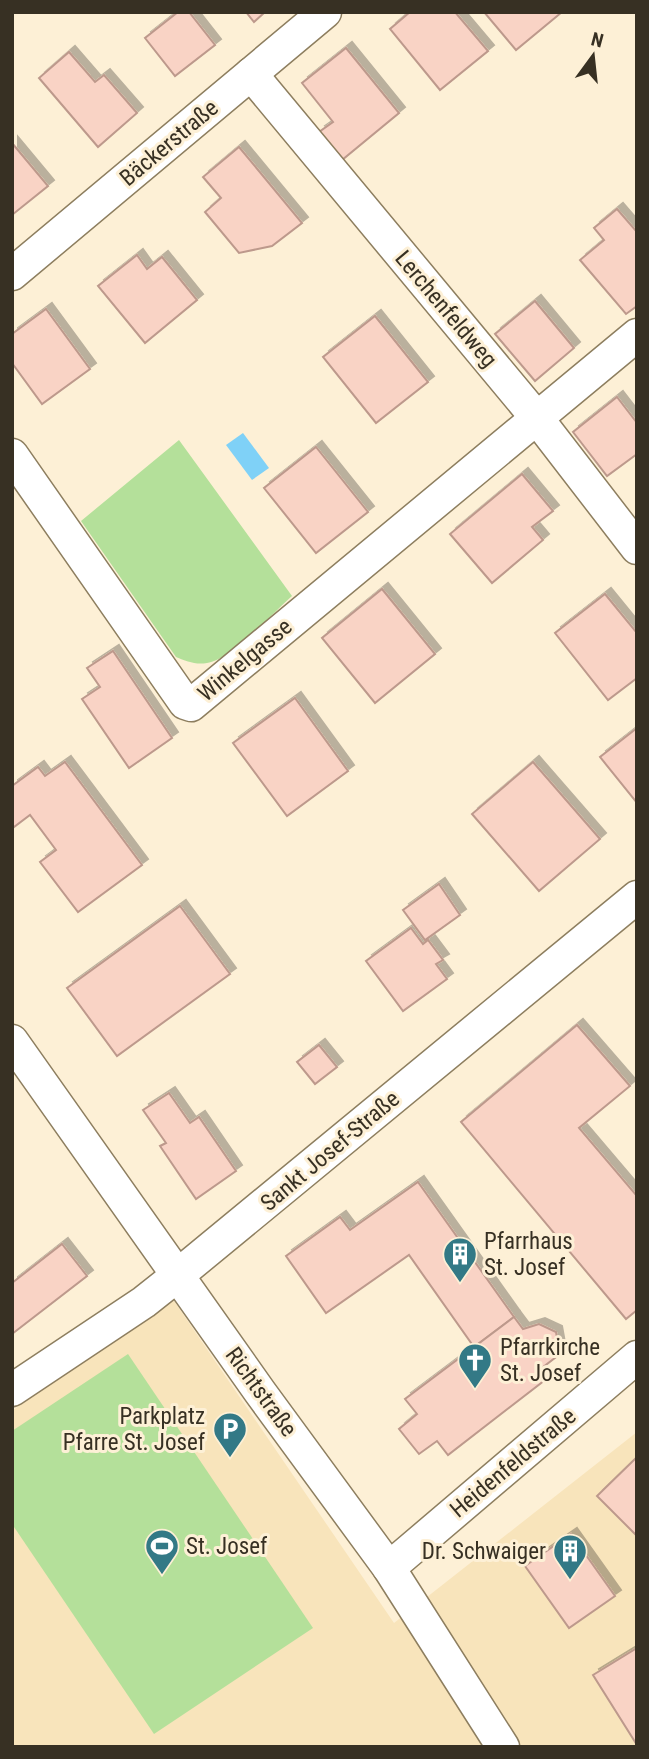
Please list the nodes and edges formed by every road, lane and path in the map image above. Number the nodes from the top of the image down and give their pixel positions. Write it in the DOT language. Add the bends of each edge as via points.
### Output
graph roads {
  1 [pos="325,12"];
  2 [pos="251,74"];
  3 [pos="12,274"];
  4 [pos="637,335"];
  5 [pos="536,417"];
  6 [pos="12,455"];
  7 [pos="637,548"];
  8 [pos="637,897"];
  9 [pos="12,1041"];
  10 [pos="178,1275"];
  11 [pos="637,1357"];
  12 [pos="12,1390"];
  13 [pos="389,1568"];
  14 [pos="503,1747"];
  1 -- 2 [label="street, Bäckerstraße"];
  2 -- 3 [label="street, Bäckerstraße"];
  2 -- 5 [label="street, Lerchenfeldweg"];
  4 -- 5 [label="street"];
  5 -- 6 [label="street, Winkelgasse" via="191,705 184,703"];
  5 -- 7 [label="street, Lerchenfeldweg"];
  8 -- 10 [label="street, Sankt Josef-Straße"];
  9 -- 10 [label="street, Richtstraße"];
  10 -- 12 [label="street, Sankt Josef-Straße"];
  10 -- 13 [label="street, Richtstraße"];
  11 -- 13 [label="street, Heidenfeldstraße"];
  13 -- 14 [label="street, Richtstraße"];
}
